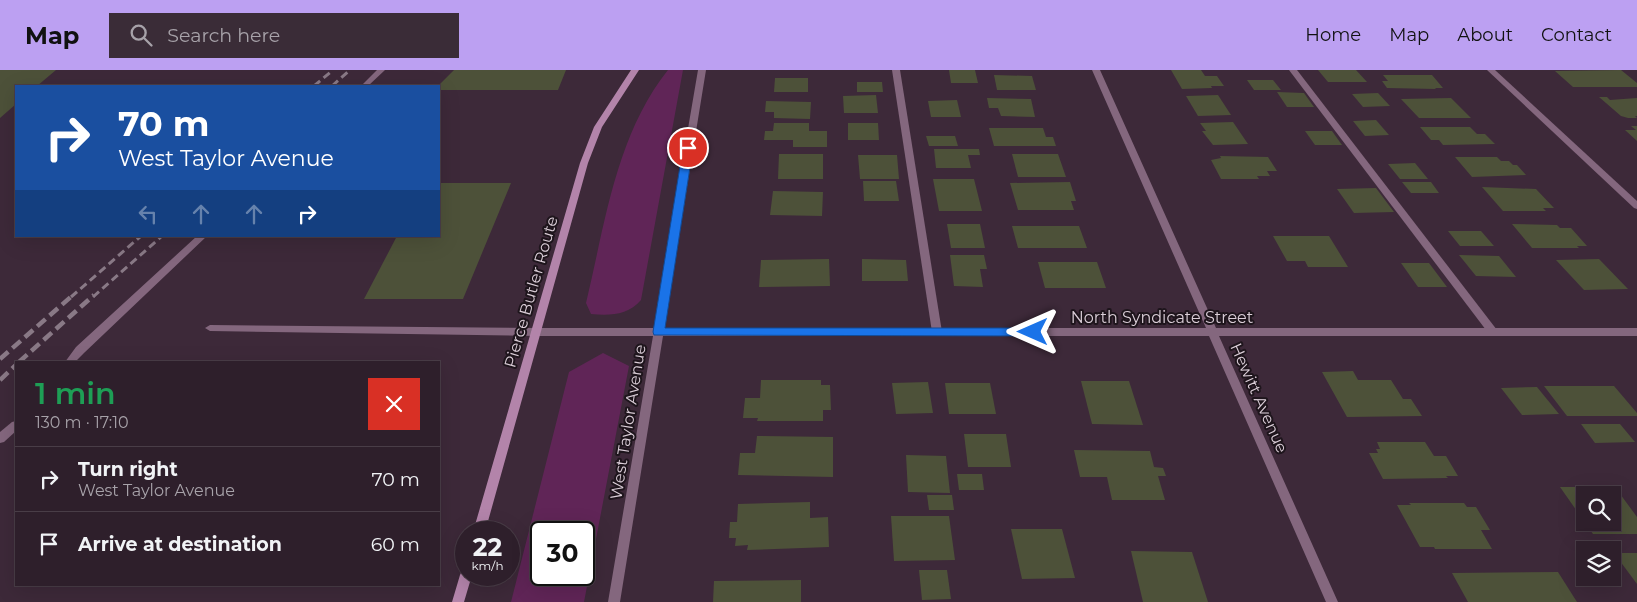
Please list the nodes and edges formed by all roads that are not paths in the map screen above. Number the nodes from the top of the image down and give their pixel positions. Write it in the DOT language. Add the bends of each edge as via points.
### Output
graph roads {
  1 [pos="381,70"];
  2 [pos="635,70"];
  3 [pos="702,70"];
  4 [pos="896,70"];
  5 [pos="1096,70"];
  6 [pos="1293,70"];
  7 [pos="1491,70"];
  8 [pos="365,85"];
  9 [pos="1637,206"];
  10 [pos="201,237"];
  11 [pos="210,328"];
  12 [pos="537,332"];
  13 [pos="658,332"];
  14 [pos="937,332"];
  15 [pos="1213,332"];
  16 [pos="1493,332"];
  17 [pos="1637,332"];
  18 [pos="71,361"];
  19 [pos="15,425"];
  20 [pos="0,440"];
  21 [pos="482,521"];
  22 [pos="463,586"];
  23 [pos="458,602"];
  24 [pos="614,602"];
  25 [pos="1332,602"];
  1 -- 8 [label="street"];
  2 -- 12 [label="main road, Pierce Butler Route" via="598,127 584,163"];
  3 -- 13 [label="street, West Taylor Avenue"];
  4 -- 14 [label="street"];
  5 -- 15 [label="street, Hewitt Avenue"];
  6 -- 16 [label="street"];
  7 -- 9 [label="street"];
  10 -- 18 [label="street"];
  11 -- 12 [label="street, North Syndicate Street"];
  12 -- 13 [label="street, North Syndicate Street"];
  12 -- 21 [label="main road, Pierce Butler Route"];
  13 -- 14 [label="street, North Syndicate Street"];
  13 -- 24 [label="street, West Taylor Avenue"];
  14 -- 15 [label="street, North Syndicate Street"];
  15 -- 16 [label="street, North Syndicate Street"];
  15 -- 25 [label="street, Hewitt Avenue"];
  16 -- 17 [label="street, North Syndicate Street"];
  19 -- 20 [label="street"];
  22 -- 23 [label="main road"];
}
